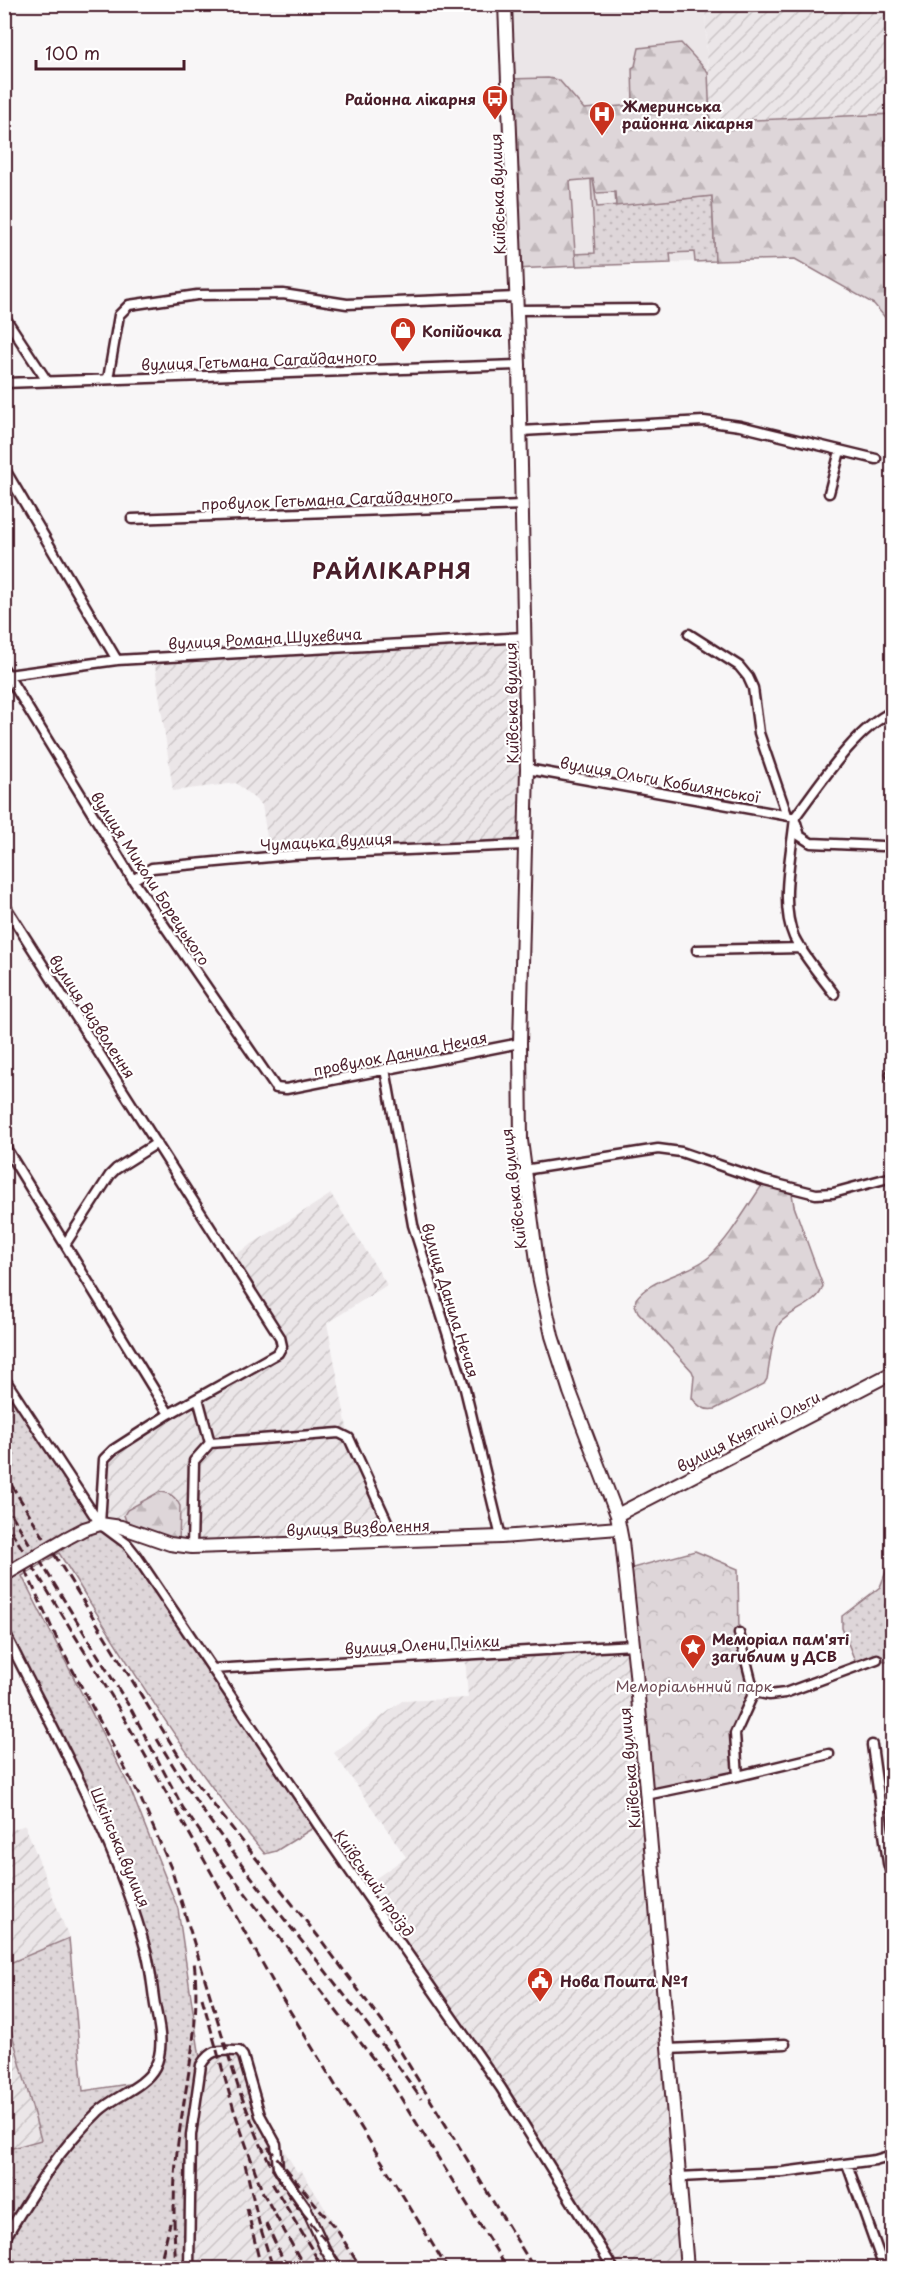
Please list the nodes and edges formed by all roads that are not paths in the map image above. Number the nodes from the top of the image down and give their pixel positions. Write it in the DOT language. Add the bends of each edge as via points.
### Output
graph roads {
  1 [pos="505,4"];
  2 [pos="516,297"];
  3 [pos="652,309"];
  4 [pos="517,310"];
  5 [pos="4,316"];
  6 [pos="519,365"];
  7 [pos="108,379"];
  8 [pos="47,381"];
  9 [pos="4,383"];
  10 [pos="521,431"];
  11 [pos="840,451"];
  12 [pos="876,459"];
  13 [pos="4,468"];
  14 [pos="829,493"];
  15 [pos="523,505"];
  16 [pos="132,519"];
  17 [pos="689,634"];
  18 [pos="525,637"];
  19 [pos="117,660"];
  20 [pos="6,672"];
  21 [pos="892,712"];
  22 [pos="528,769"];
  23 [pos="791,816"];
  24 [pos="525,845"];
  25 [pos="882,846"];
  26 [pos="132,880"];
  27 [pos="4,904"];
  28 [pos="802,948"];
  29 [pos="697,950"];
  30 [pos="834,994"];
  31 [pos="520,1043"];
  32 [pos="385,1069"];
  33 [pos="286,1089"];
  34 [pos="157,1143"];
  35 [pos="4,1145"];
  36 [pos="524,1170"];
  37 [pos="892,1177"];
  38 [pos="66,1243"];
  39 [pos="892,1372"];
  40 [pos="4,1378"];
  41 [pos="198,1398"];
  42 [pos="169,1414"];
  43 [pos="210,1443"];
  44 [pos="617,1515"];
  45 [pos="100,1524"];
  46 [pos="619,1528"];
  47 [pos="501,1537"];
  48 [pos="396,1541"];
  49 [pos="192,1547"];
  50 [pos="4,1575"];
  51 [pos="4,1631"];
  52 [pos="740,1633"];
  53 [pos="634,1645"];
  54 [pos="877,1659"];
  55 [pos="212,1669"];
  56 [pos="754,1692"];
  57 [pos="872,1745"];
  58 [pos="829,1754"];
  59 [pos="738,1776"];
  60 [pos="646,1795"];
  61 [pos="892,1877"];
  62 [pos="785,2044"];
  63 [pos="668,2049"];
  64 [pos="892,2155"];
  65 [pos="847,2164"];
  66 [pos="679,2176"];
  67 [pos="4,2240"];
  68 [pos="189,2268"];
  69 [pos="337,2268"];
  70 [pos="613,2268"];
  71 [pos="687,2268"];
  72 [pos="884,2268"];
  1 -- 2 [label="street, Київська вулиця"];
  2 -- 4 [label="street, Київська вулиця"];
  2 -- 7 [label="street" via="347,304 284,294 197,295 129,305 119,315"];
  3 -- 4 [label="street"];
  4 -- 6 [label="street, Київська вулиця"];
  5 -- 8 [label="street"];
  6 -- 7 [label="street, вулиця Гетьмана Сагайдачного"];
  6 -- 10 [label="street, Київська вулиця"];
  7 -- 8 [label="street, вулиця Гетьмана Сагайдачного"];
  8 -- 9 [label="street, вулиця Гетьмана Сагайдачного"];
  10 -- 11 [label="street" via="704,421"];
  10 -- 15 [label="street, Київська вулиця"];
  11 -- 12 [label="street"];
  11 -- 14 [label="street"];
  13 -- 19 [label="street"];
  15 -- 16 [label="street, провулок Гетьмана Сагайдачного"];
  15 -- 18 [label="street, Київська вулиця"];
  17 -- 23 [label="street, вулиця Ольги Кобилянської" via="739,666 748,677 759,733"];
  18 -- 19 [label="street, вулиця Романа Шухевича"];
  18 -- 22 [label="street, Київська вулиця"];
  19 -- 20 [label="street, вулиця Романа Шухевича"];
  20 -- 26 [label="street, вулиця Миколи Борецького"];
  21 -- 23 [label="street" via="858,737"];
  22 -- 23 [label="street, вулиця Ольги Кобилянської"];
  22 -- 24 [label="street, Київська вулиця"];
  23 -- 25 [label="street, вулиця Ольги Кобилянської" via="801,836 811,843"];
  23 -- 28 [label="street" via="787,903 792,931"];
  24 -- 26 [label="street, Чумацька вулиця" via="291,855 152,868"];
  24 -- 31 [label="street, Київська вулиця"];
  26 -- 33 [label="street, вулиця Миколи Борецького" via="274,1086"];
  27 -- 34 [label="street, вулиця Визволення"];
  28 -- 29 [label="street"];
  28 -- 30 [label="street"];
  31 -- 32 [label="street, провулок Данила Нечая"];
  31 -- 36 [label="street, Київська вулиця"];
  32 -- 33 [label="street, провулок Данила Нечая"];
  32 -- 47 [label="street, вулиця Данила Нечая" via="413,1225 465,1389"];
  34 -- 38 [label="street" via="110,1175"];
  34 -- 41 [label="street, вулиця Визволення" via="282,1346 278,1353"];
  35 -- 38 [label="street"];
  36 -- 37 [label="street" via="658,1149 681,1152 816,1194"];
  36 -- 44 [label="street, Київська вулиця" via="539,1276 555,1346"];
  38 -- 42 [label="street"];
  39 -- 44 [label="street, вулиця Княгині Ольги"];
  40 -- 45 [label="street"];
  41 -- 42 [label="street, вулиця Визволення"];
  41 -- 43 [label="street"];
  42 -- 45 [label="street, вулиця Визволення" via="104,1459"];
  43 -- 48 [label="street" via="339,1433 349,1438"];
  43 -- 49 [label="street" via="194,1461"];
  44 -- 46 [label="street, Київська вулиця"];
  45 -- 49 [label="street, вулиця Визволення"];
  45 -- 50 [label="street, bridge" via="67,1538"];
  45 -- 55 [label="street, Київський проїзд" via="135,1554"];
  46 -- 47 [label="street, вулиця Визволення"];
  46 -- 53 [label="street, Київська вулиця"];
  47 -- 48 [label="street, вулиця Визволення"];
  48 -- 49 [label="street, вулиця Визволення"];
  51 -- 67 [label="street, Шкінська вулиця" via="104,1836 132,1905 143,1941 161,2038 157,2061 148,2076 99,2110 60,2152"];
  52 -- 56 [label="street"];
  53 -- 55 [label="street, вулиця Олени Пчілки"];
  53 -- 60 [label="street, Київська вулиця"];
  54 -- 56 [label="street" via="785,1693"];
  55 -- 70 [label="street, Київський проїзд" via="501,2088"];
  56 -- 59 [label="street" via="735,1734"];
  57 -- 61 [label="street"];
  58 -- 59 [label="street"];
  59 -- 60 [label="street"];
  60 -- 63 [label="street, Київська вулиця"];
  62 -- 63 [label="street"];
  63 -- 66 [label="street, Київська вулиця"];
  64 -- 65 [label="street"];
  65 -- 66 [label="street" via="774,2173"];
  65 -- 72 [label="street"];
  66 -- 71 [label="street, Київська вулиця"];
  68 -- 69 [label="street" via="191,2135 201,2065 212,2052 238,2051 243,2056 260,2115 276,2144 278,2168 306,2208"];
}
